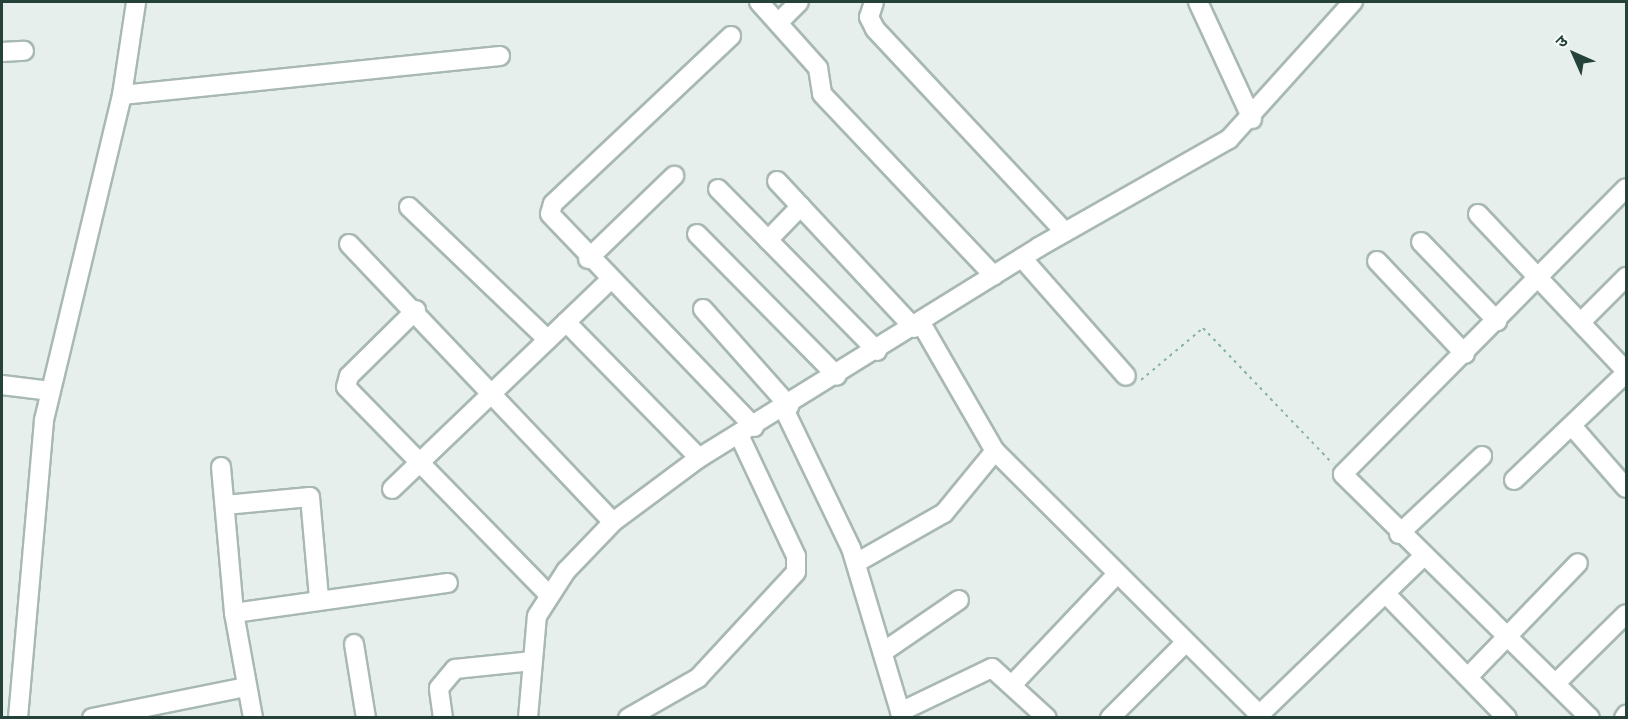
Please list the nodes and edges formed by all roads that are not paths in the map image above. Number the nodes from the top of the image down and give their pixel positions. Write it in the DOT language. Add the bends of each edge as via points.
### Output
graph roads {
  1 [pos="136,2"];
  2 [pos="759,2"];
  3 [pos="799,2"];
  4 [pos="874,2"];
  5 [pos="1198,2"];
  6 [pos="1353,2"];
  7 [pos="778,22"];
  8 [pos="731,36"];
  9 [pos="24,51"];
  10 [pos="2,52"];
  11 [pos="500,56"];
  12 [pos="122,95"];
  13 [pos="1252,119"];
  14 [pos="674,176"];
  15 [pos="777,181"];
  16 [pos="718,189"];
  17 [pos="1625,192"];
  18 [pos="801,206"];
  19 [pos="409,207"];
  20 [pos="1478,214"];
  21 [pos="1065,232"];
  22 [pos="697,234"];
  23 [pos="768,240"];
  24 [pos="1421,242"];
  25 [pos="349,244"];
  26 [pos="1022,258"];
  27 [pos="588,259"];
  28 [pos="1377,261"];
  29 [pos="994,276"];
  30 [pos="1540,277"];
  31 [pos="1626,277"];
  32 [pos="609,281"];
  33 [pos="703,309"];
  34 [pos="416,310"];
  35 [pos="1497,321"];
  36 [pos="566,322"];
  37 [pos="1581,322"];
  38 [pos="917,326"];
  39 [pos="548,340"];
  40 [pos="877,351"];
  41 [pos="1465,354"];
  42 [pos="1626,372"];
  43 [pos="837,376"];
  44 [pos="1126,376"];
  45 [pos="2,385"];
  46 [pos="51,390"];
  47 [pos="491,390"];
  48 [pos="787,408"];
  49 [pos="1572,426"];
  50 [pos="747,431"];
  51 [pos="995,451"];
  52 [pos="1482,456"];
  53 [pos="699,458"];
  54 [pos="416,463"];
  55 [pos="222,467"];
  56 [pos="1514,480"];
  57 [pos="1626,486"];
  58 [pos="392,489"];
  59 [pos="225,505"];
  60 [pos="613,522"];
  61 [pos="1399,534"];
  62 [pos="1424,556"];
  63 [pos="856,563"];
  64 [pos="1578,563"];
  65 [pos="1117,573"];
  66 [pos="448,583"];
  67 [pos="548,594"];
  68 [pos="1386,594"];
  69 [pos="319,598"];
  70 [pos="959,600"];
  71 [pos="234,613"];
  72 [pos="1626,614"];
  73 [pos="1508,638"];
  74 [pos="1186,642"];
  75 [pos="354,644"];
  76 [pos="883,652"];
  77 [pos="533,661"];
  78 [pos="1468,677"];
  79 [pos="1556,683"];
  80 [pos="1012,685"];
  81 [pos="246,687"];
  82 [pos="649,713"];
  83 [pos="901,715"];
  84 [pos="1501,715"];
  85 [pos="1259,716"];
  86 [pos="18,717"];
  87 [pos="92,717"];
  88 [pos="253,717"];
  89 [pos="366,717"];
  90 [pos="443,717"];
  91 [pos="528,717"];
  92 [pos="628,717"];
  93 [pos="1047,717"];
  94 [pos="1110,717"];
  95 [pos="1590,717"];
  1 -- 12 [label="street"];
  2 -- 7 [label="street"];
  3 -- 7 [label="street"];
  4 -- 21 [label="street" via="868,17 875,29"];
  5 -- 13 [label="street"];
  6 -- 13 [label="street"];
  7 -- 29 [label="street" via="818,68 822,94"];
  8 -- 27 [label="street" via="553,204 551,218"];
  9 -- 10 [label="street"];
  11 -- 12 [label="street"];
  12 -- 46 [label="street"];
  13 -- 21 [label="street" via="1207,153"];
  14 -- 27 [label="street"];
  15 -- 18 [label="street"];
  16 -- 23 [label="street"];
  17 -- 30 [label="street"];
  18 -- 23 [label="street"];
  18 -- 38 [label="street"];
  19 -- 39 [label="street"];
  20 -- 30 [label="street"];
  21 -- 26 [label="street"];
  22 -- 43 [label="street"];
  23 -- 40 [label="street"];
  24 -- 35 [label="street"];
  25 -- 34 [label="street"];
  26 -- 29 [label="street"];
  26 -- 44 [label="street"];
  27 -- 32 [label="street"];
  28 -- 41 [label="street"];
  29 -- 38 [label="street"];
  30 -- 35 [label="street"];
  30 -- 37 [label="street"];
  31 -- 37 [label="street"];
  32 -- 36 [label="street"];
  32 -- 50 [label="street"];
  33 -- 48 [label="street"];
  34 -- 47 [label="street"];
  34 -- 54 [label="street" via="346,381 349,392"];
  35 -- 41 [label="street"];
  36 -- 39 [label="street"];
  36 -- 53 [label="street"];
  37 -- 42 [label="street"];
  38 -- 40 [label="street"];
  38 -- 51 [label="street"];
  39 -- 47 [label="street"];
  40 -- 43 [label="street"];
  41 -- 61 [label="street" via="1343,474"];
  42 -- 49 [label="street"];
  43 -- 48 [label="street"];
  45 -- 46 [label="street"];
  46 -- 86 [label="street" via="36,479"];
  47 -- 54 [label="street"];
  47 -- 60 [label="street"];
  48 -- 50 [label="street"];
  48 -- 63 [label="street" via="824,482"];
  49 -- 56 [label="street"];
  49 -- 57 [label="street"];
  50 -- 53 [label="street"];
  50 -- 82 [label="street" via="796,556 796,572 706,671"];
  51 -- 63 [label="street" via="944,513"];
  51 -- 65 [label="street"];
  52 -- 61 [label="street"];
  53 -- 60 [label="street"];
  54 -- 58 [label="street"];
  54 -- 67 [label="street"];
  55 -- 59 [label="street"];
  59 -- 69 [label="street" via="310,496"];
  59 -- 71 [label="street"];
  60 -- 67 [label="street"];
  61 -- 62 [label="street"];
  62 -- 68 [label="street"];
  62 -- 73 [label="street"];
  63 -- 76 [label="street"];
  64 -- 73 [label="street"];
  65 -- 74 [label="street"];
  65 -- 80 [label="street"];
  66 -- 69 [label="street"];
  67 -- 77 [label="street" via="537,616"];
  68 -- 78 [label="street"];
  68 -- 85 [label="street"];
  69 -- 71 [label="street"];
  70 -- 76 [label="street"];
  71 -- 81 [label="street"];
  72 -- 79 [label="street"];
  73 -- 78 [label="street"];
  73 -- 79 [label="street"];
  74 -- 85 [label="street"];
  74 -- 94 [label="street"];
  75 -- 89 [label="street"];
  76 -- 83 [label="street"];
  77 -- 90 [label="street" via="455,669 439,688"];
  77 -- 91 [label="street"];
  78 -- 84 [label="street"];
  79 -- 95 [label="street"];
  80 -- 83 [label="street" via="988,668"];
  80 -- 93 [label="street"];
  81 -- 87 [label="street"];
  81 -- 88 [label="street"];
  82 -- 92 [label="street"];
}
